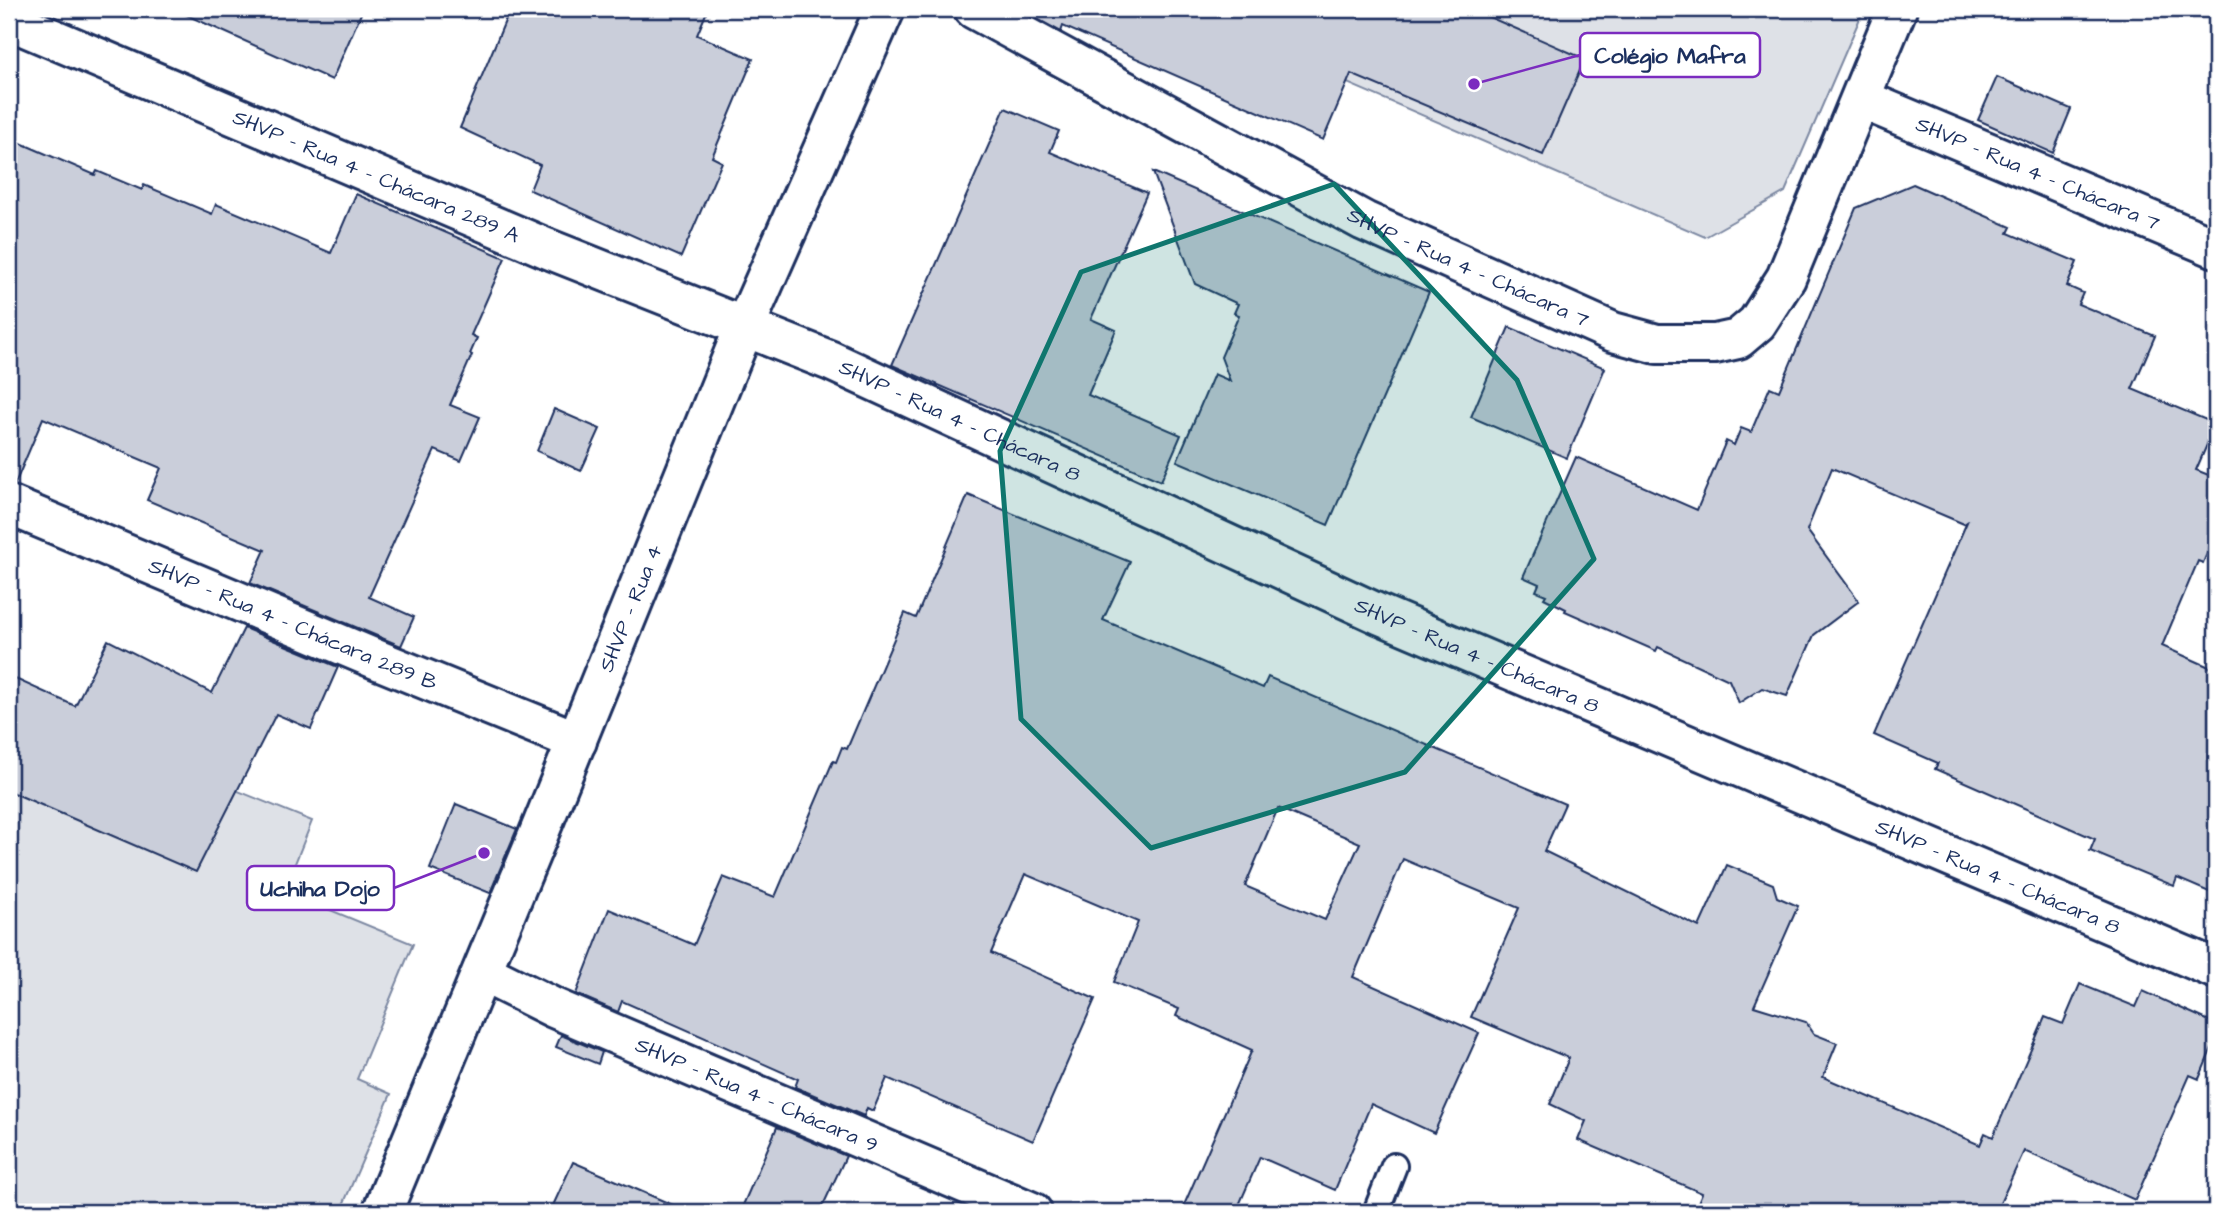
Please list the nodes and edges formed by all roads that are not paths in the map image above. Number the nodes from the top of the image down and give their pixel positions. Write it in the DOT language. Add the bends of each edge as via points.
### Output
graph roads {
  1 [pos="885,9"];
  2 [pos="974,9"];
  3 [pos="1897,9"];
  4 [pos="9,20"];
  5 [pos="1861,99"];
  6 [pos="2216,248"];
  7 [pos="744,328"];
  8 [pos="9,505"];
  9 [pos="577,741"];
  10 [pos="2216,969"];
  11 [pos="482,972"];
  12 [pos="1394,1166"];
  13 [pos="382,1212"];
  14 [pos="1032,1212"];
  15 [pos="1376,1212"];
  1 -- 7 [label="street, SHVP - Rua 4"];
  2 -- 5 [label="street, SHVP - Rua 4 - Chácara 7" via="1364,221 1614,332 1657,344 1716,344 1738,339 1757,323 1786,278"];
  3 -- 5 [label="street, SHVP - Rua 4 - Chácara 7"];
  4 -- 7 [label="street, SHVP - Rua 4 - Chácara 289 A"];
  5 -- 6 [label="street, SHVP - Rua 4 - Chácara 7"];
  7 -- 9 [label="street, SHVP - Rua 4"];
  7 -- 10 [label="street, SHVP - Rua 4 - Chácara 8" via="831,361 1381,615"];
  8 -- 9 [label="street, SHVP - Rua 4 - Chácara 289 B"];
  9 -- 11 [label="street, SHVP - Rua 4"];
  11 -- 13 [label="street, SHVP - Rua 4"];
  11 -- 14 [label="street, SHVP - Rua 4 - Chácara 9" via="554,1008"];
  12 -- 15 [label="lane"];
}
